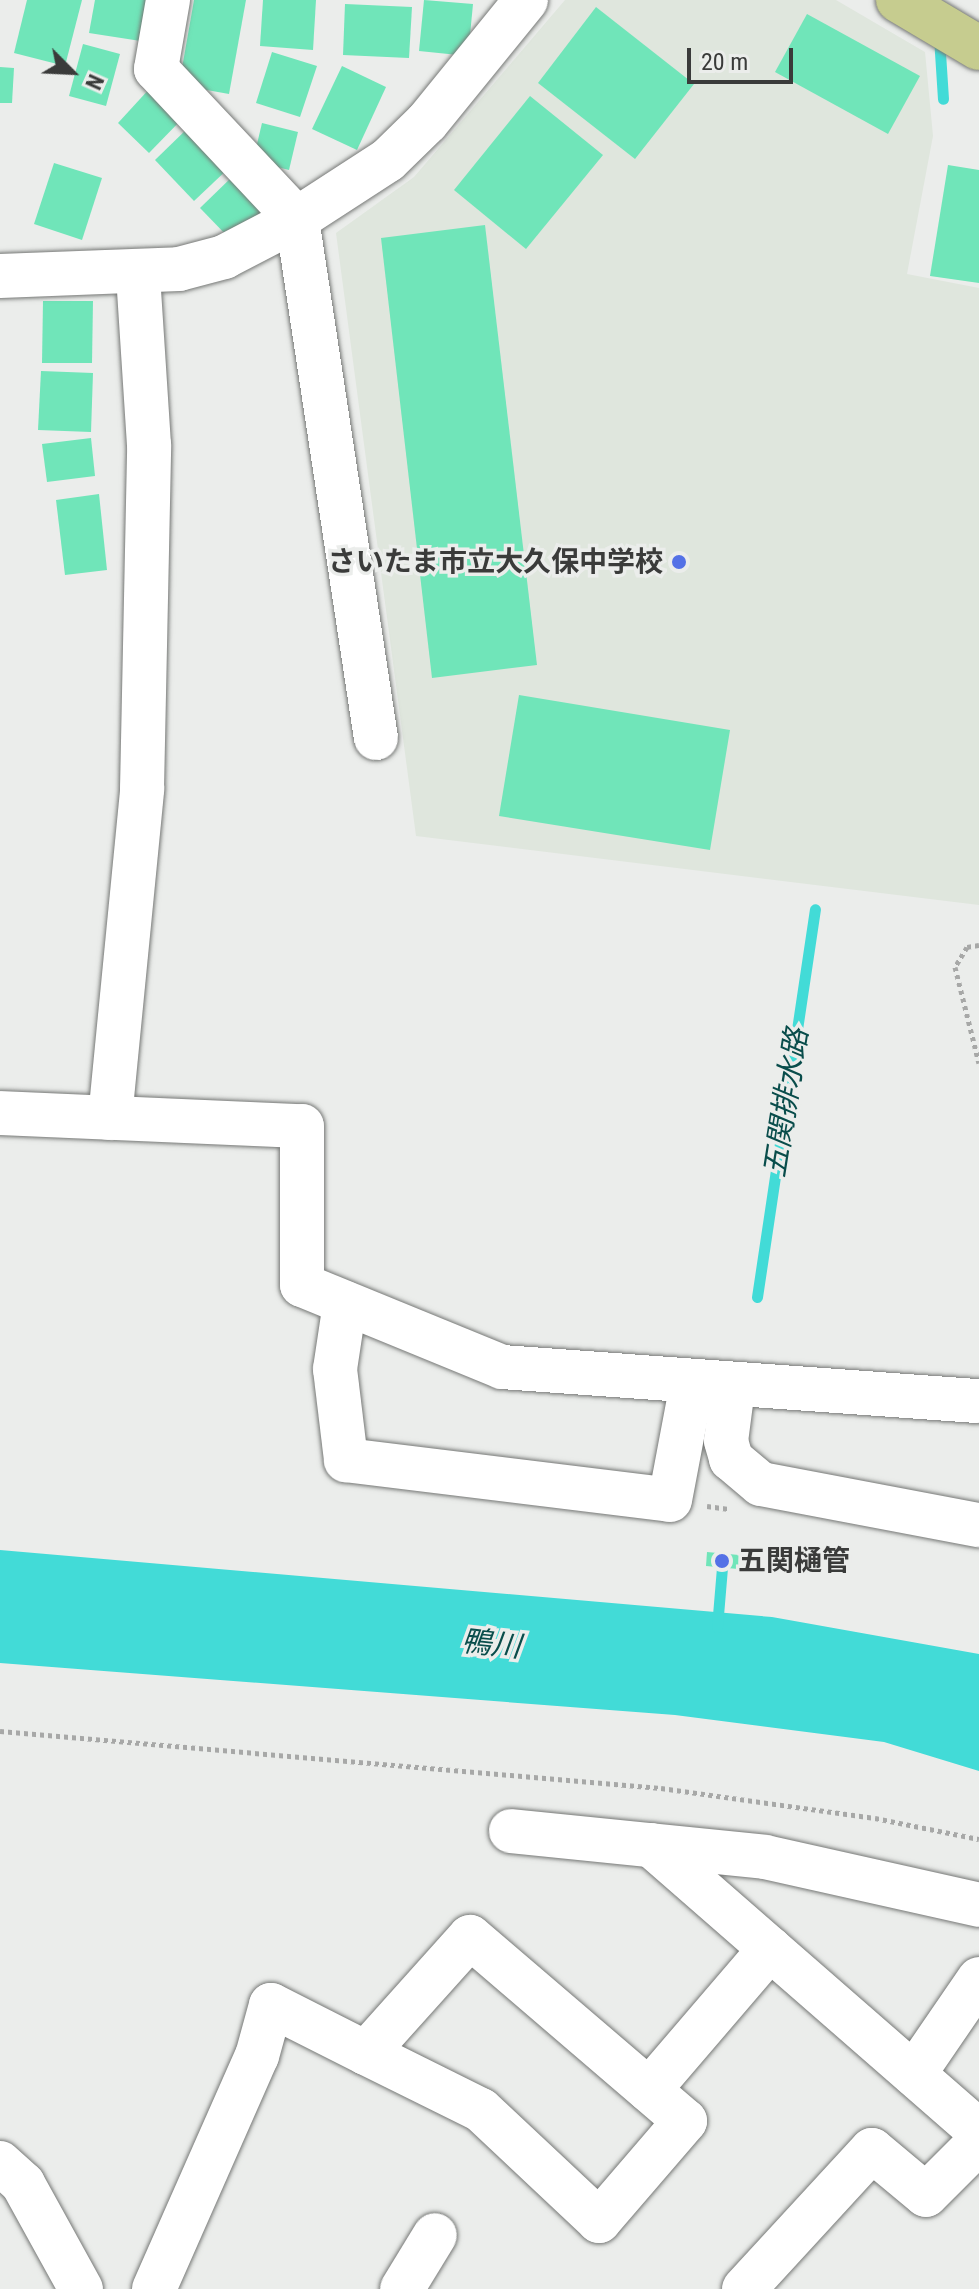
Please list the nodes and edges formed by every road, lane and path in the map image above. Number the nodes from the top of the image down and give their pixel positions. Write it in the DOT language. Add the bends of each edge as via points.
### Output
graph roads {
  1 [pos="168,0"];
  2 [pos="526,0"];
  3 [pos="297,219"];
  4 [pos="138,275"];
  5 [pos="0,276"];
  6 [pos="376,738"];
  7 [pos="979,945"];
  8 [pos="979,1063"];
  9 [pos="0,1113"];
  10 [pos="110,1118"];
  11 [pos="345,1303"];
  12 [pos="712,1386"];
  13 [pos="979,1401"];
  14 [pos="979,1525"];
  15 [pos="0,1731"];
  16 [pos="511,1831"];
  17 [pos="979,1839"];
  18 [pos="651,1845"];
  19 [pos="979,1905"];
  20 [pos="770,1949"];
  21 [pos="979,1979"];
  22 [pos="366,2053"];
  23 [pos="914,2074"];
  24 [pos="649,2090"];
  25 [pos="979,2131"];
  26 [pos="979,2142"];
  27 [pos="0,2163"];
  28 [pos="435,2235"];
  29 [pos="81,2289"];
  30 [pos="154,2289"];
  31 [pos="402,2289"];
  32 [pos="744,2289"];
  1 -- 3 [label="street" via="156,69"];
  2 -- 3 [label="street" via="388,160"];
  3 -- 4 [label="street" via="224,257"];
  3 -- 6 [label="street"];
  4 -- 5 [label="street"];
  4 -- 10 [label="street" via="149,445 142,789"];
  7 -- 8 [label="path" via="967,947 955,967"];
  9 -- 10 [label="street"];
  10 -- 11 [label="street" via="302,1126 302,1285"];
  11 -- 12 [label="street" via="502,1367"];
  11 -- 12 [label="street" via="335,1369 346,1460 670,1500"];
  12 -- 13 [label="street"];
  12 -- 14 [label="street" via="731,1459 761,1484"];
  15 -- 17 [label="path" via="661,1788 861,1815"];
  16 -- 18 [label="street"];
  18 -- 19 [label="street" via="765,1857"];
  18 -- 20 [label="street"];
  20 -- 23 [label="street"];
  20 -- 24 [label="street"];
  21 -- 23 [label="street"];
  22 -- 24 [label="street" via="470,1937"];
  22 -- 24 [label="street" via="481,2110 599,2221 685,2121"];
  22 -- 30 [label="street" via="271,2005 257,2056"];
  23 -- 25 [label="street"];
  26 -- 32 [label="street" via="926,2195 872,2150"];
  27 -- 29 [label="street" via="23,2184"];
  28 -- 31 [label="street"];
}
